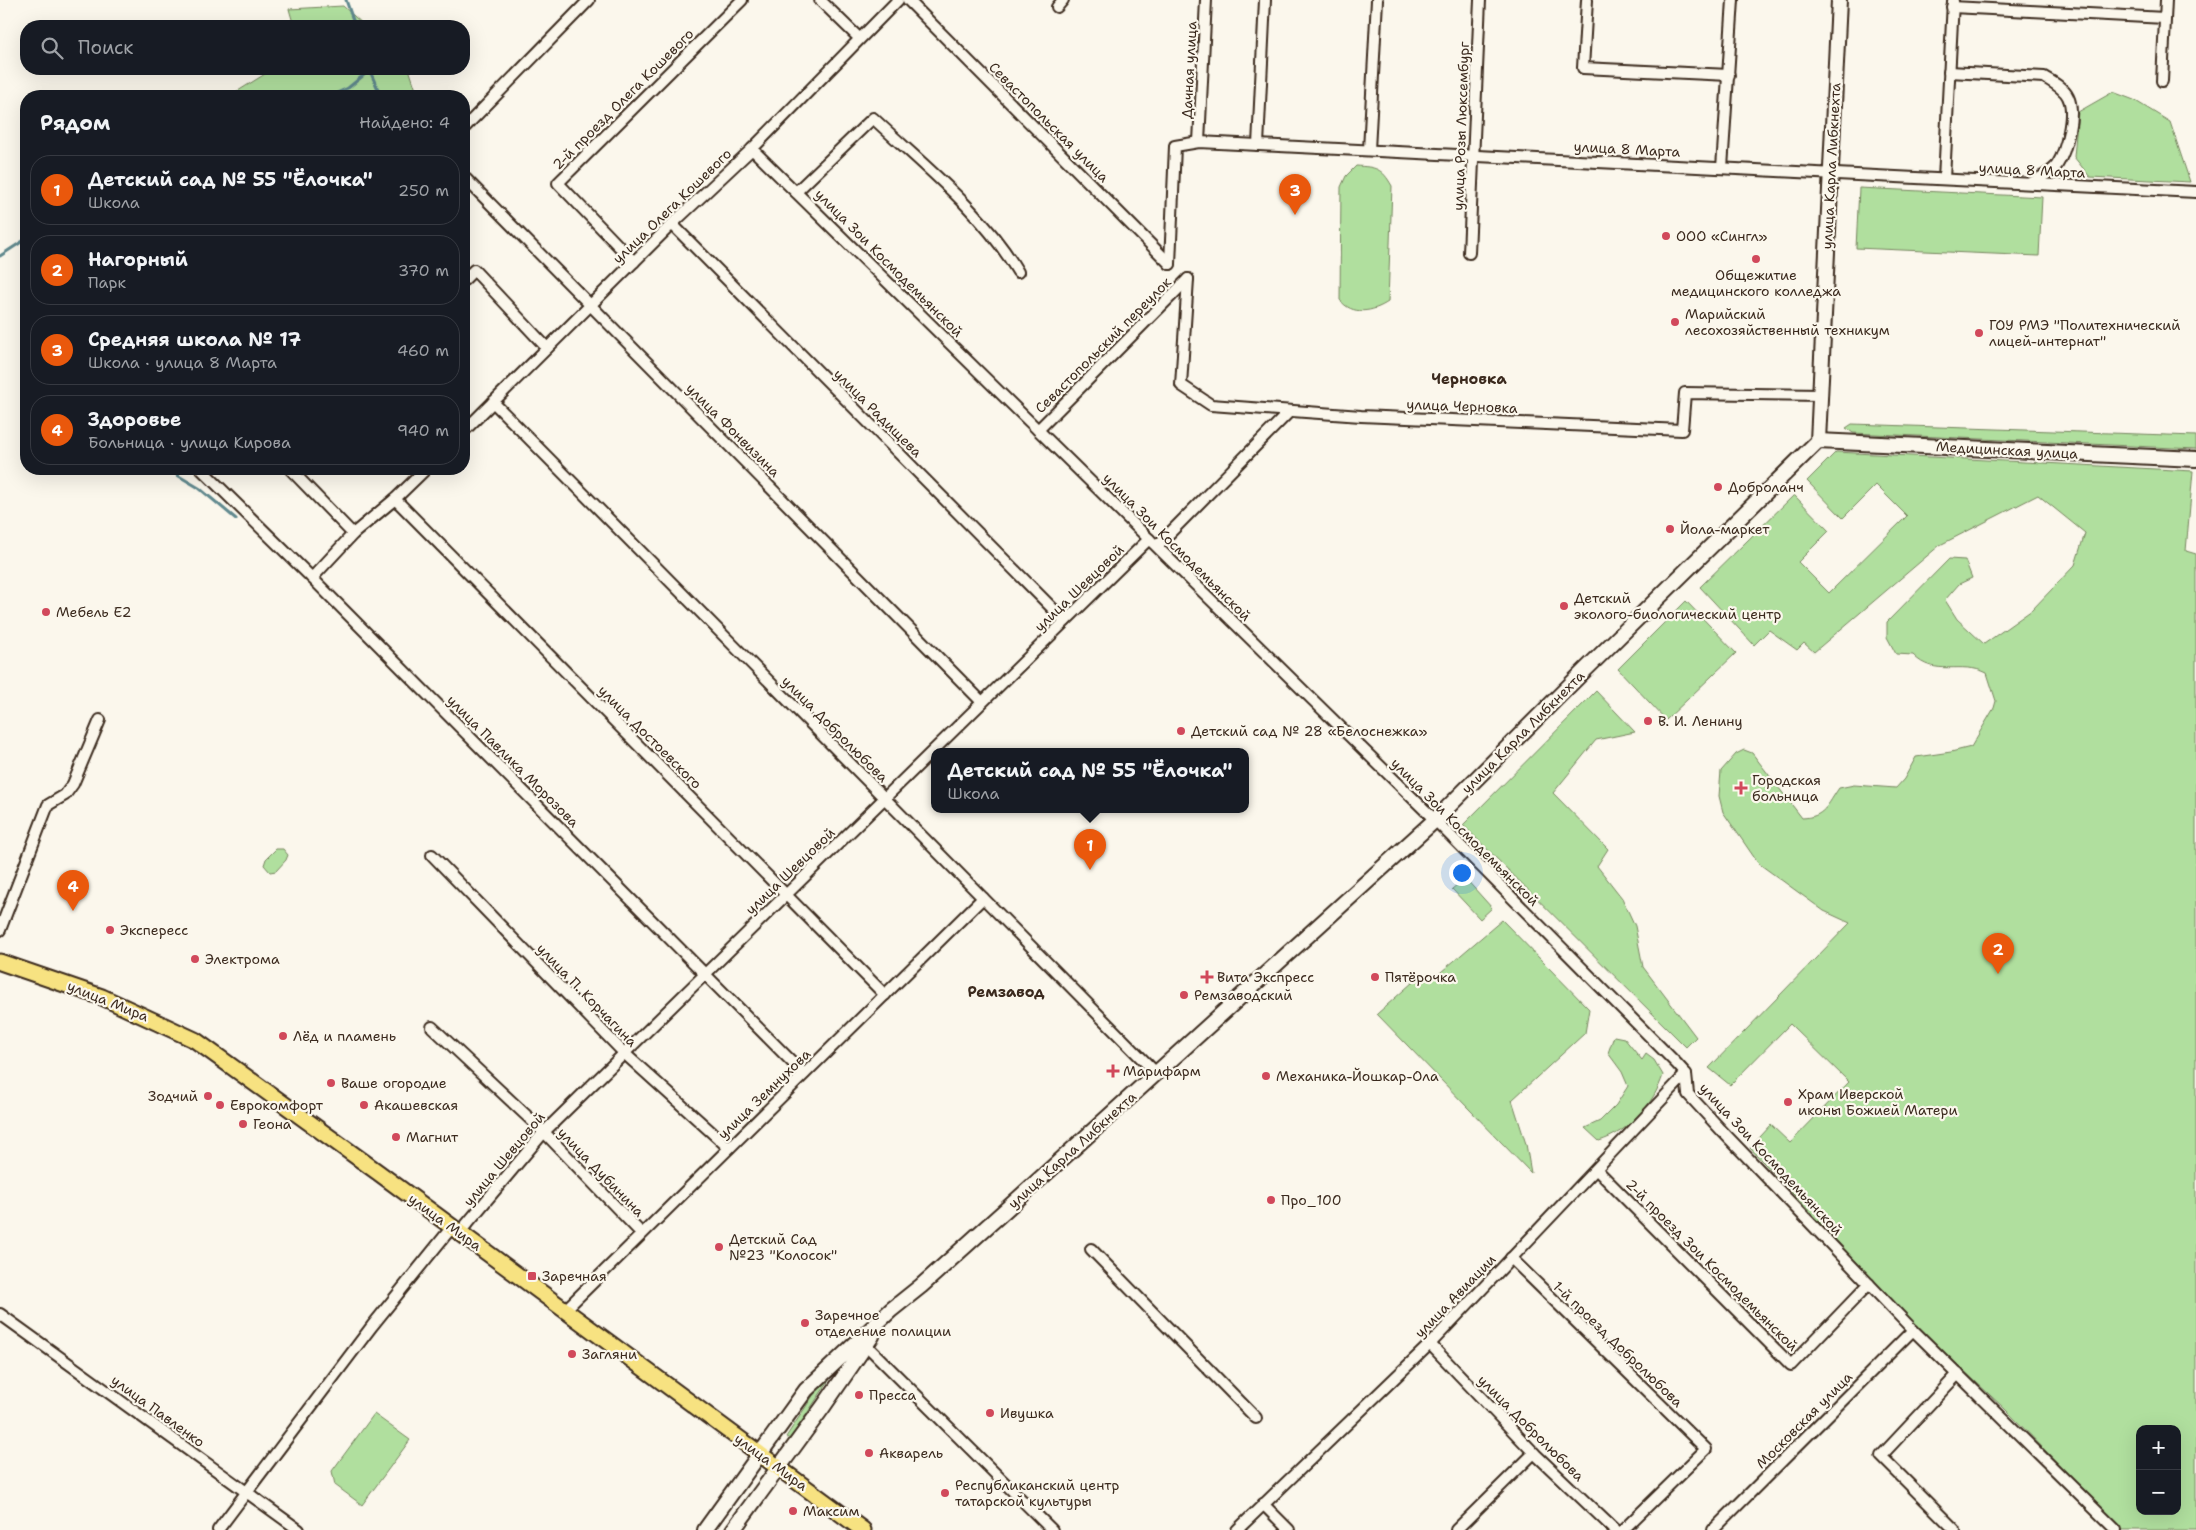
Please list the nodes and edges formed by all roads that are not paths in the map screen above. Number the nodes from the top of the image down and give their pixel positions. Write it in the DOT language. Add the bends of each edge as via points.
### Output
graph roads {
  1 [pos="588,0"];
  2 [pos="742,0"];
  3 [pos="820,0"];
  4 [pos="898,0"];
  5 [pos="908,0"];
  6 [pos="1206,0"];
  7 [pos="1265,0"];
  8 [pos="1377,0"];
  9 [pos="1480,0"];
  10 [pos="1587,0"];
  11 [pos="1733,0"];
  12 [pos="1839,0"];
  13 [pos="2166,0"];
  14 [pos="1953,4"];
  15 [pos="2165,18"];
  16 [pos="859,38"];
  17 [pos="1949,72"];
  18 [pos="1729,75"];
  19 [pos="2162,81"];
  20 [pos="470,122"];
  21 [pos="1199,142"];
  22 [pos="1258,145"];
  23 [pos="752,149"];
  24 [pos="1369,150"];
  25 [pos="1473,156"];
  26 [pos="1722,168"];
  27 [pos="1831,173"];
  28 [pos="1944,179"];
  29 [pos="470,183"];
  30 [pos="2031,183"];
  31 [pos="796,192"];
  32 [pos="2196,192"];
  33 [pos="672,224"];
  34 [pos="1470,253"];
  35 [pos="634,262"];
  36 [pos="1170,264"];
  37 [pos="1018,272"];
  38 [pos="470,274"];
  39 [pos="1188,279"];
  40 [pos="590,305"];
  41 [pos="547,348"];
  42 [pos="1820,396"];
  43 [pos="493,402"];
  44 [pos="1290,411"];
  45 [pos="470,425"];
  46 [pos="1038,430"];
  47 [pos="1818,441"];
  48 [pos="2196,460"];
  49 [pos="207,475"];
  50 [pos="296,475"];
  51 [pos="420,475"];
  52 [pos="395,499"];
  53 [pos="352,534"];
  54 [pos="1153,543"];
  55 [pos="312,578"];
  56 [pos="1065,621"];
  57 [pos="982,702"];
  58 [pos="100,720"];
  59 [pos="935,748"];
  60 [pos="931,752"];
  61 [pos="884,798"];
  62 [pos="1435,820"];
  63 [pos="432,855"];
  64 [pos="786,894"];
  65 [pos="983,898"];
  66 [pos="0,930"];
  67 [pos="0,962"];
  68 [pos="705,974"];
  69 [pos="885,995"];
  70 [pos="432,1027"];
  71 [pos="624,1053"];
  72 [pos="804,1074"];
  73 [pos="1157,1074"];
  74 [pos="1686,1074"];
  75 [pos="544,1132"];
  76 [pos="729,1148"];
  77 [pos="1597,1170"];
  78 [pos="456,1230"];
  79 [pos="642,1234"];
  80 [pos="1091,1249"];
  81 [pos="1511,1258"];
  82 [pos="1869,1284"];
  83 [pos="565,1310"];
  84 [pos="891,1310"];
  85 [pos="0,1314"];
  86 [pos="1913,1330"];
  87 [pos="866,1344"];
  88 [pos="1430,1344"];
  89 [pos="1958,1374"];
  90 [pos="1256,1418"];
  91 [pos="1534,1453"];
  92 [pos="760,1454"];
  93 [pos="778,1467"];
  94 [pos="246,1492"];
  95 [pos="1263,1504"];
  96 [pos="218,1530"];
  97 [pos="299,1530"];
  98 [pos="705,1530"];
  99 [pos="733,1530"];
  100 [pos="863,1530"];
  101 [pos="1052,1530"];
  102 [pos="1237,1530"];
  103 [pos="1289,1530"];
  104 [pos="1456,1530"];
  105 [pos="1615,1530"];
  106 [pos="1623,1530"];
  107 [pos="1714,1530"];
  108 [pos="1954,1530"];
  109 [pos="2116,1530"];
  1 -- 20 [label="street"];
  2 -- 35 [label="street, 2-й проезд Олега Кошевого" via="558,183"];
  3 -- 16 [label="street"];
  4 -- 16 [label="street, улица Олега Кошевого"];
  5 -- 36 [label="street, Севастопольская улица"];
  6 -- 21 [label="street, Дачная улица"];
  7 -- 22 [label="street"];
  8 -- 24 [label="street"];
  9 -- 25 [label="street, улица Розы Люксембург"];
  10 -- 18 [label="street" via="1582,68"];
  11 -- 18 [label="street"];
  12 -- 27 [label="main road, улица Карла Либкнехта"];
  13 -- 15 [label="street"];
  14 -- 15 [label="street"];
  14 -- 17 [label="street"];
  15 -- 19 [label="street"];
  16 -- 23 [label="street, улица Олега Кошевого"];
  17 -- 28 [label="street"];
  17 -- 30 [label="street" via="2044,77 2068,96 2071,115 2065,148 2056,167"];
  18 -- 26 [label="street"];
  21 -- 22 [label="street, улица 8 Марта"];
  21 -- 36 [label="street, улица 8 Марта" via="1175,146"];
  22 -- 24 [label="street, улица 8 Марта"];
  23 -- 31 [label="street, улица Зои Космодемьянской"];
  23 -- 33 [label="street, улица Олега Кошевого"];
  24 -- 25 [label="street, улица 8 Марта"];
  25 -- 26 [label="street, улица 8 Марта"];
  25 -- 34 [label="street, улица Розы Люксембург"];
  26 -- 27 [label="street, улица 8 Марта"];
  27 -- 28 [label="street, улица 8 Марта"];
  27 -- 42 [label="main road, улица Карла Либкнехта"];
  28 -- 30 [label="street, улица 8 Марта"];
  29 -- 40 [label="street, улица Фонвизина"];
  30 -- 32 [label="street, улица 8 Марта"];
  31 -- 37 [label="street" via="873,118 952,192 1004,248"];
  31 -- 46 [label="street, улица Зои Космодемьянской"];
  33 -- 35 [label="street, улица Олега Кошевого"];
  33 -- 56 [label="street, улица Радищева"];
  35 -- 40 [label="street, улица Олега Кошевого"];
  38 -- 41 [label="street" via="474,270"];
  39 -- 44 [label="street, улица Черновка" via="1181,385 1211,405"];
  39 -- 46 [label="street, Севастопольский переулок"];
  40 -- 41 [label="street, улица Олега Кошевого"];
  40 -- 57 [label="street, улица Фонвизина"];
  41 -- 43 [label="street, улица Олега Кошевого"];
  42 -- 44 [label="street, улица Черновка" via="1685,393 1682,430"];
  42 -- 47 [label="main road, улица Карла Либкнехта"];
  43 -- 45 [label="street, улица Олега Кошевого"];
  43 -- 61 [label="street, улица Добролюбова"];
  44 -- 54 [label="street, улица Шевцовой"];
  46 -- 54 [label="street, улица Зои Космодемьянской"];
  47 -- 48 [label="main road, Медицинская улица"];
  47 -- 62 [label="main road, улица Карла Либкнехта"];
  49 -- 55 [label="street, улица Павлика Морозова"];
  50 -- 53 [label="street"];
  51 -- 52 [label="street"];
  52 -- 53 [label="street"];
  52 -- 64 [label="street, улица Достоевского"];
  53 -- 55 [label="street"];
  54 -- 56 [label="street, улица Шевцовой"];
  54 -- 62 [label="street, улица Зои Космодемьянской"];
  55 -- 68 [label="street, улица Павлика Морозова"];
  56 -- 57 [label="street, улица Шевцовой"];
  57 -- 59 [label="street, улица Шевцовой"];
  58 -- 66 [label="street" via="72,784 65,795 48,805"];
  60 -- 61 [label="street, улица Шевцовой"];
  61 -- 64 [label="street, улица Шевцовой"];
  61 -- 65 [label="street, улица Добролюбова"];
  62 -- 73 [label="main road, улица Карла Либкнехта"];
  62 -- 74 [label="street, улица Зои Космодемьянской"];
  63 -- 71 [label="street, улица П. Корчагина"];
  64 -- 68 [label="street, улица Шевцовой"];
  64 -- 69 [label="street, улица Достоевского"];
  65 -- 69 [label="street, улица Земнухова"];
  65 -- 73 [label="street, улица Добролюбова"];
  67 -- 78 [label="main road, улица Мира" via="102,997 195,1040"];
  68 -- 71 [label="street, улица Шевцовой"];
  68 -- 72 [label="street, улица Павлика Морозова"];
  69 -- 72 [label="street, улица Земнухова"];
  70 -- 75 [label="street, улица Дубинина"];
  71 -- 75 [label="street, улица Шевцовой"];
  71 -- 76 [label="street, улица П. Корчагина"];
  72 -- 76 [label="street, улица Земнухова"];
  73 -- 84 [label="main road, улица Карла Либкнехта"];
  74 -- 77 [label="street, улица Авиации"];
  74 -- 82 [label="street, улица Зои Космодемьянской" via="1688,1094"];
  75 -- 78 [label="street, улица Шевцовой"];
  75 -- 79 [label="street, улица Дубинина"];
  76 -- 79 [label="street, улица Земнухова"];
  77 -- 81 [label="street, улица Авиации"];
  77 -- 82 [label="street, 2-й проезд Зои Космодемьянской" via="1791,1365"];
  78 -- 83 [label="main road, улица Мира"];
  78 -- 94 [label="street, улица Шевцовой" via="372,1326"];
  79 -- 83 [label="street, улица Земнухова"];
  80 -- 90 [label="street"];
  81 -- 88 [label="street, улица Авиации"];
  81 -- 106 [label="street, 1-й проезд Добролюбова" via="1706,1449"];
  82 -- 86 [label="street, улица Зои Космодемьянской"];
  83 -- 92 [label="main road, улица Мира"];
  84 -- 87 [label="main road, улица Карла Либкнехта"];
  84 -- 92 [label="main road, улица Карла Либкнехта" via="806,1390"];
  85 -- 94 [label="street, улица Павленко"];
  86 -- 89 [label="street, улица Зои Космодемьянской"];
  86 -- 107 [label="street, Московская улица"];
  87 -- 93 [label="main road, улица Карла Либкнехта"];
  87 -- 101 [label="street"];
  88 -- 91 [label="street, улица Добролюбова"];
  88 -- 95 [label="street, улица Авиации"];
  89 -- 108 [label="street" via="1881,1456"];
  89 -- 109 [label="street, улица Зои Космодемьянской"];
  91 -- 104 [label="street"];
  91 -- 105 [label="street, улица Добролюбова"];
  92 -- 93 [label="main road, улица Мира"];
  92 -- 98 [label="main road, улица Карла Либкнехта"];
  93 -- 99 [label="main road, улица Карла Либкнехта"];
  93 -- 100 [label="main road, улица Мира"];
  94 -- 96 [label="street, улица Шевцовой"];
  94 -- 97 [label="street, улица Павленко"];
  95 -- 102 [label="street, улица Авиации"];
  95 -- 103 [label="street"];
}
